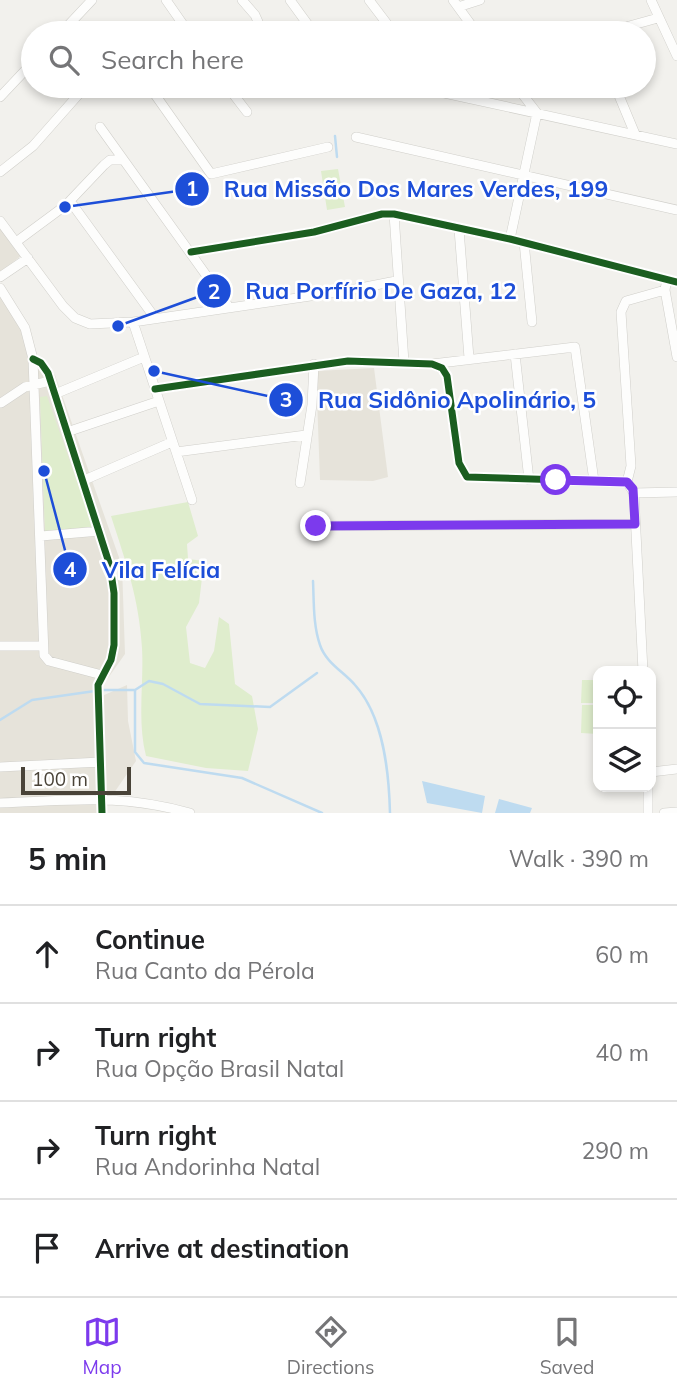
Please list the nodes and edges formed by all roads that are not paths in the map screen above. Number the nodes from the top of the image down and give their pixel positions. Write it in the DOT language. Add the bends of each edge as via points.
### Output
graph roads {
  1 [pos="92,0"];
  2 [pos="166,0"];
  3 [pos="242,0"];
  4 [pos="290,0"];
  5 [pos="369,0"];
  6 [pos="480,0"];
  7 [pos="651,0"];
  8 [pos="456,3"];
  9 [pos="659,18"];
  10 [pos="72,21"];
  11 [pos="181,21"];
  12 [pos="258,21"];
  13 [pos="305,21"];
  14 [pos="385,21"];
  15 [pos="469,21"];
  16 [pos="648,21"];
  17 [pos="676,53"];
  18 [pos="21,75"];
  19 [pos="0,97"];
  20 [pos="75,98"];
  21 [pos="157,98"];
  22 [pos="236,98"];
  23 [pos="473,98"];
  24 [pos="525,98"];
  25 [pos="620,98"];
  26 [pos="247,113"];
  27 [pos="537,113"];
  28 [pos="100,127"];
  29 [pos="635,134"];
  30 [pos="356,137"];
  31 [pos="677,144"];
  32 [pos="328,147"];
  33 [pos="120,160"];
  34 [pos="0,172"];
  35 [pos="525,176"];
  36 [pos="70,201"];
  37 [pos="677,210"];
  38 [pos="394,214"];
  39 [pos="0,220"];
  40 [pos="459,229"];
  41 [pos="510,239"];
  42 [pos="16,242"];
  43 [pos="524,242"];
  44 [pos="191,252"];
  45 [pos="28,258"];
  46 [pos="0,277"];
  47 [pos="396,281"];
  48 [pos="673,281"];
  49 [pos="0,288"];
  50 [pos="664,290"];
  51 [pos="217,292"];
  52 [pos="229,307"];
  53 [pos="209,310"];
  54 [pos="155,318"];
  55 [pos="133,322"];
  56 [pos="532,322"];
  57 [pos="514,354"];
  58 [pos="144,357"];
  59 [pos="677,357"];
  60 [pos="469,358"];
  61 [pos="33,359"];
  62 [pos="404,362"];
  63 [pos="314,364"];
  64 [pos="432,364"];
  65 [pos="50,381"];
  66 [pos="34,385"];
  67 [pos="155,389"];
  68 [pos="55,394"];
  69 [pos="159,401"];
  70 [pos="0,403"];
  71 [pos="67,432"];
  72 [pos="306,435"];
  73 [pos="172,442"];
  74 [pos="176,452"];
  75 [pos="528,480"];
  76 [pos="82,481"];
  77 [pos="594,481"];
  78 [pos="627,482"];
  79 [pos="300,484"];
  80 [pos="677,492"];
  81 [pos="634,493"];
  82 [pos="192,500"];
  83 [pos="635,524"];
  84 [pos="316,526"];
  85 [pos="100,531"];
  86 [pos="41,536"];
  87 [pos="0,646"];
  88 [pos="42,646"];
  89 [pos="643,666"];
  90 [pos="102,675"];
  91 [pos="101,762"];
  92 [pos="0,767"];
  93 [pos="677,769"];
  94 [pos="656,771"];
  95 [pos="648,792"];
  96 [pos="102,798"];
  97 [pos="0,803"];
  98 [pos="677,812"];
  99 [pos="102,813"];
  100 [pos="190,813"];
  101 [pos="648,813"];
  102 [pos="664,813"];
  1 -- 10 [label="street"];
  2 -- 11 [label="street"];
  3 -- 12 [label="street"];
  4 -- 13 [label="street"];
  5 -- 14 [label="street"];
  6 -- 8 [label="street"];
  7 -- 9 [label="street"];
  8 -- 15 [label="street"];
  9 -- 16 [label="street"];
  9 -- 17 [label="street"];
  18 -- 19 [label="street"];
  20 -- 34 [label="street" via="33,146"];
  21 -- 32 [label="street" via="211,174"];
  22 -- 26 [label="street"];
  23 -- 27 [label="street"];
  24 -- 27 [label="street"];
  25 -- 29 [label="street"];
  27 -- 29 [label="street"];
  27 -- 35 [label="street"];
  28 -- 33 [label="street"];
  29 -- 31 [label="street"];
  30 -- 35 [label="street"];
  33 -- 36 [label="street" via="110,160"];
  33 -- 44 [label="street"];
  35 -- 37 [label="street"];
  35 -- 41 [label="street"];
  36 -- 42 [label="street"];
  36 -- 54 [label="street"];
  38 -- 40 [label="street"];
  38 -- 44 [label="street"];
  38 -- 47 [label="street"];
  39 -- 42 [label="street"];
  40 -- 41 [label="street"];
  40 -- 60 [label="street"];
  41 -- 43 [label="street"];
  42 -- 45 [label="street"];
  43 -- 48 [label="street"];
  43 -- 56 [label="street"];
  44 -- 51 [label="street"];
  45 -- 46 [label="street"];
  45 -- 55 [label="street" via="75,317 90,324"];
  47 -- 52 [label="street"];
  47 -- 62 [label="street"];
  48 -- 50 [label="street"];
  49 -- 61 [label="street" via="25,328"];
  50 -- 59 [label="street"];
  50 -- 78 [label="street" via="622,305 631,466"];
  51 -- 52 [label="street"];
  51 -- 53 [label="street"];
  52 -- 53 [label="street"];
  53 -- 54 [label="street"];
  54 -- 55 [label="street"];
  55 -- 58 [label="street"];
  57 -- 60 [label="street"];
  57 -- 75 [label="street"];
  57 -- 77 [label="street" via="573,346 578,353"];
  58 -- 67 [label="street"];
  58 -- 68 [label="street"];
  60 -- 64 [label="street"];
  61 -- 65 [label="street" via="45,368"];
  61 -- 66 [label="street"];
  62 -- 63 [label="street"];
  62 -- 64 [label="street"];
  63 -- 67 [label="street"];
  63 -- 72 [label="street"];
  64 -- 75 [label="street" via="447,376 462,472 477,480"];
  65 -- 66 [label="street"];
  65 -- 68 [label="street"];
  66 -- 70 [label="street"];
  66 -- 86 [label="street"];
  67 -- 69 [label="street"];
  68 -- 71 [label="street"];
  69 -- 71 [label="street"];
  69 -- 73 [label="street"];
  71 -- 76 [label="street"];
  72 -- 74 [label="street"];
  72 -- 79 [label="street"];
  73 -- 74 [label="street"];
  73 -- 76 [label="street"];
  74 -- 82 [label="street"];
  75 -- 77 [label="street"];
  76 -- 85 [label="street"];
  77 -- 78 [label="street"];
  78 -- 81 [label="street"];
  80 -- 81 [label="street"];
  81 -- 83 [label="street"];
  83 -- 84 [label="street"];
  83 -- 89 [label="street"];
  85 -- 86 [label="street"];
  85 -- 90 [label="street" via="114,593 114,645"];
  86 -- 88 [label="street"];
  87 -- 88 [label="street"];
  88 -- 90 [label="street" via="49,662"];
  90 -- 91 [label="street" via="98,685"];
  91 -- 92 [label="street"];
  91 -- 96 [label="street"];
  93 -- 94 [label="street"];
  95 -- 101 [label="street"];
  96 -- 97 [label="street"];
  96 -- 99 [label="street"];
  96 -- 100 [label="street" via="143,801"];
  98 -- 102 [label="street"];
}
